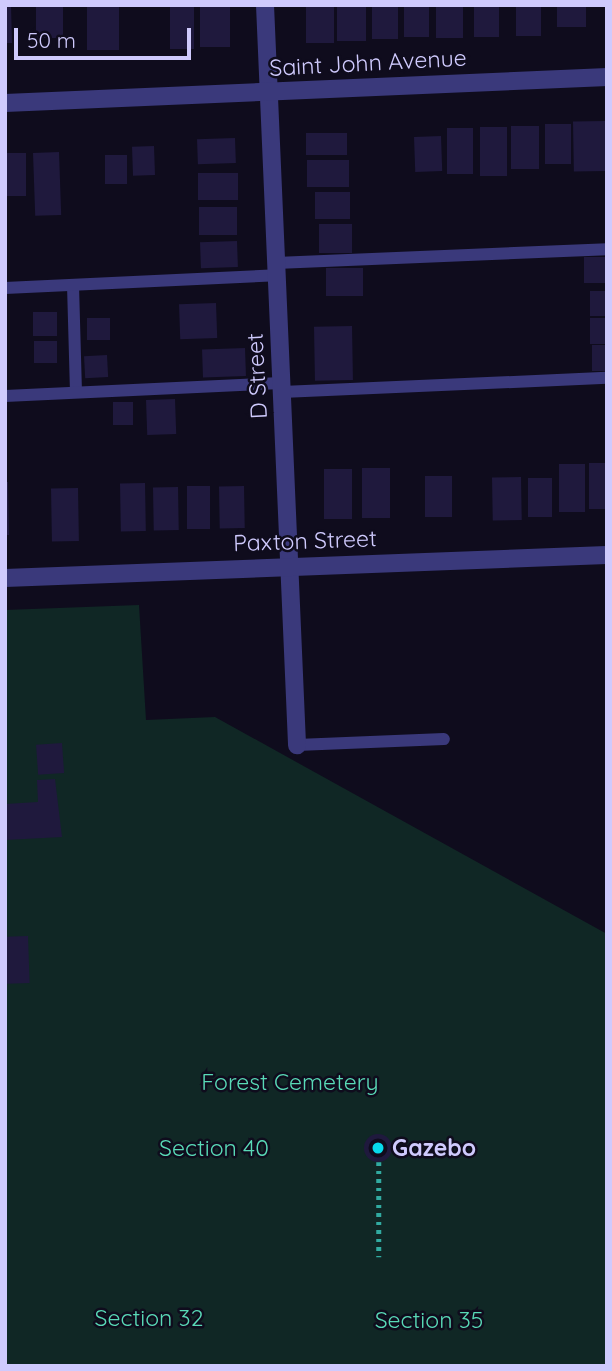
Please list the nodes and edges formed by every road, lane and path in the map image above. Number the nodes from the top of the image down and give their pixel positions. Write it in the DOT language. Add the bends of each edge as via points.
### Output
graph roads {
  1 [pos="264,5"];
  2 [pos="607,77"];
  3 [pos="268,92"];
  4 [pos="5,103"];
  5 [pos="607,249"];
  6 [pos="276,269"];
  7 [pos="73,285"];
  8 [pos="5,288"];
  9 [pos="607,378"];
  10 [pos="281,388"];
  11 [pos="76,392"];
  12 [pos="5,396"];
  13 [pos="607,555"];
  14 [pos="290,565"];
  15 [pos="5,578"];
  16 [pos="444,739"];
  17 [pos="297,745"];
  18 [pos="379,1162"];
  19 [pos="379,1256"];
  1 -- 3 [label="street, D Street"];
  2 -- 3 [label="street, Saint John Avenue"];
  3 -- 4 [label="street, Saint John Avenue"];
  3 -- 6 [label="street, D Street"];
  5 -- 6 [label="lane"];
  6 -- 7 [label="lane"];
  6 -- 10 [label="street, D Street"];
  7 -- 8 [label="lane"];
  7 -- 11 [label="lane"];
  9 -- 10 [label="lane"];
  10 -- 11 [label="lane"];
  10 -- 14 [label="street, D Street"];
  11 -- 12 [label="lane"];
  13 -- 14 [label="street, Paxton Street"];
  14 -- 15 [label="street, Paxton Street"];
  14 -- 17 [label="street, D Street"];
  16 -- 17 [label="lane"];
  18 -- 19 [label="path"];
}
